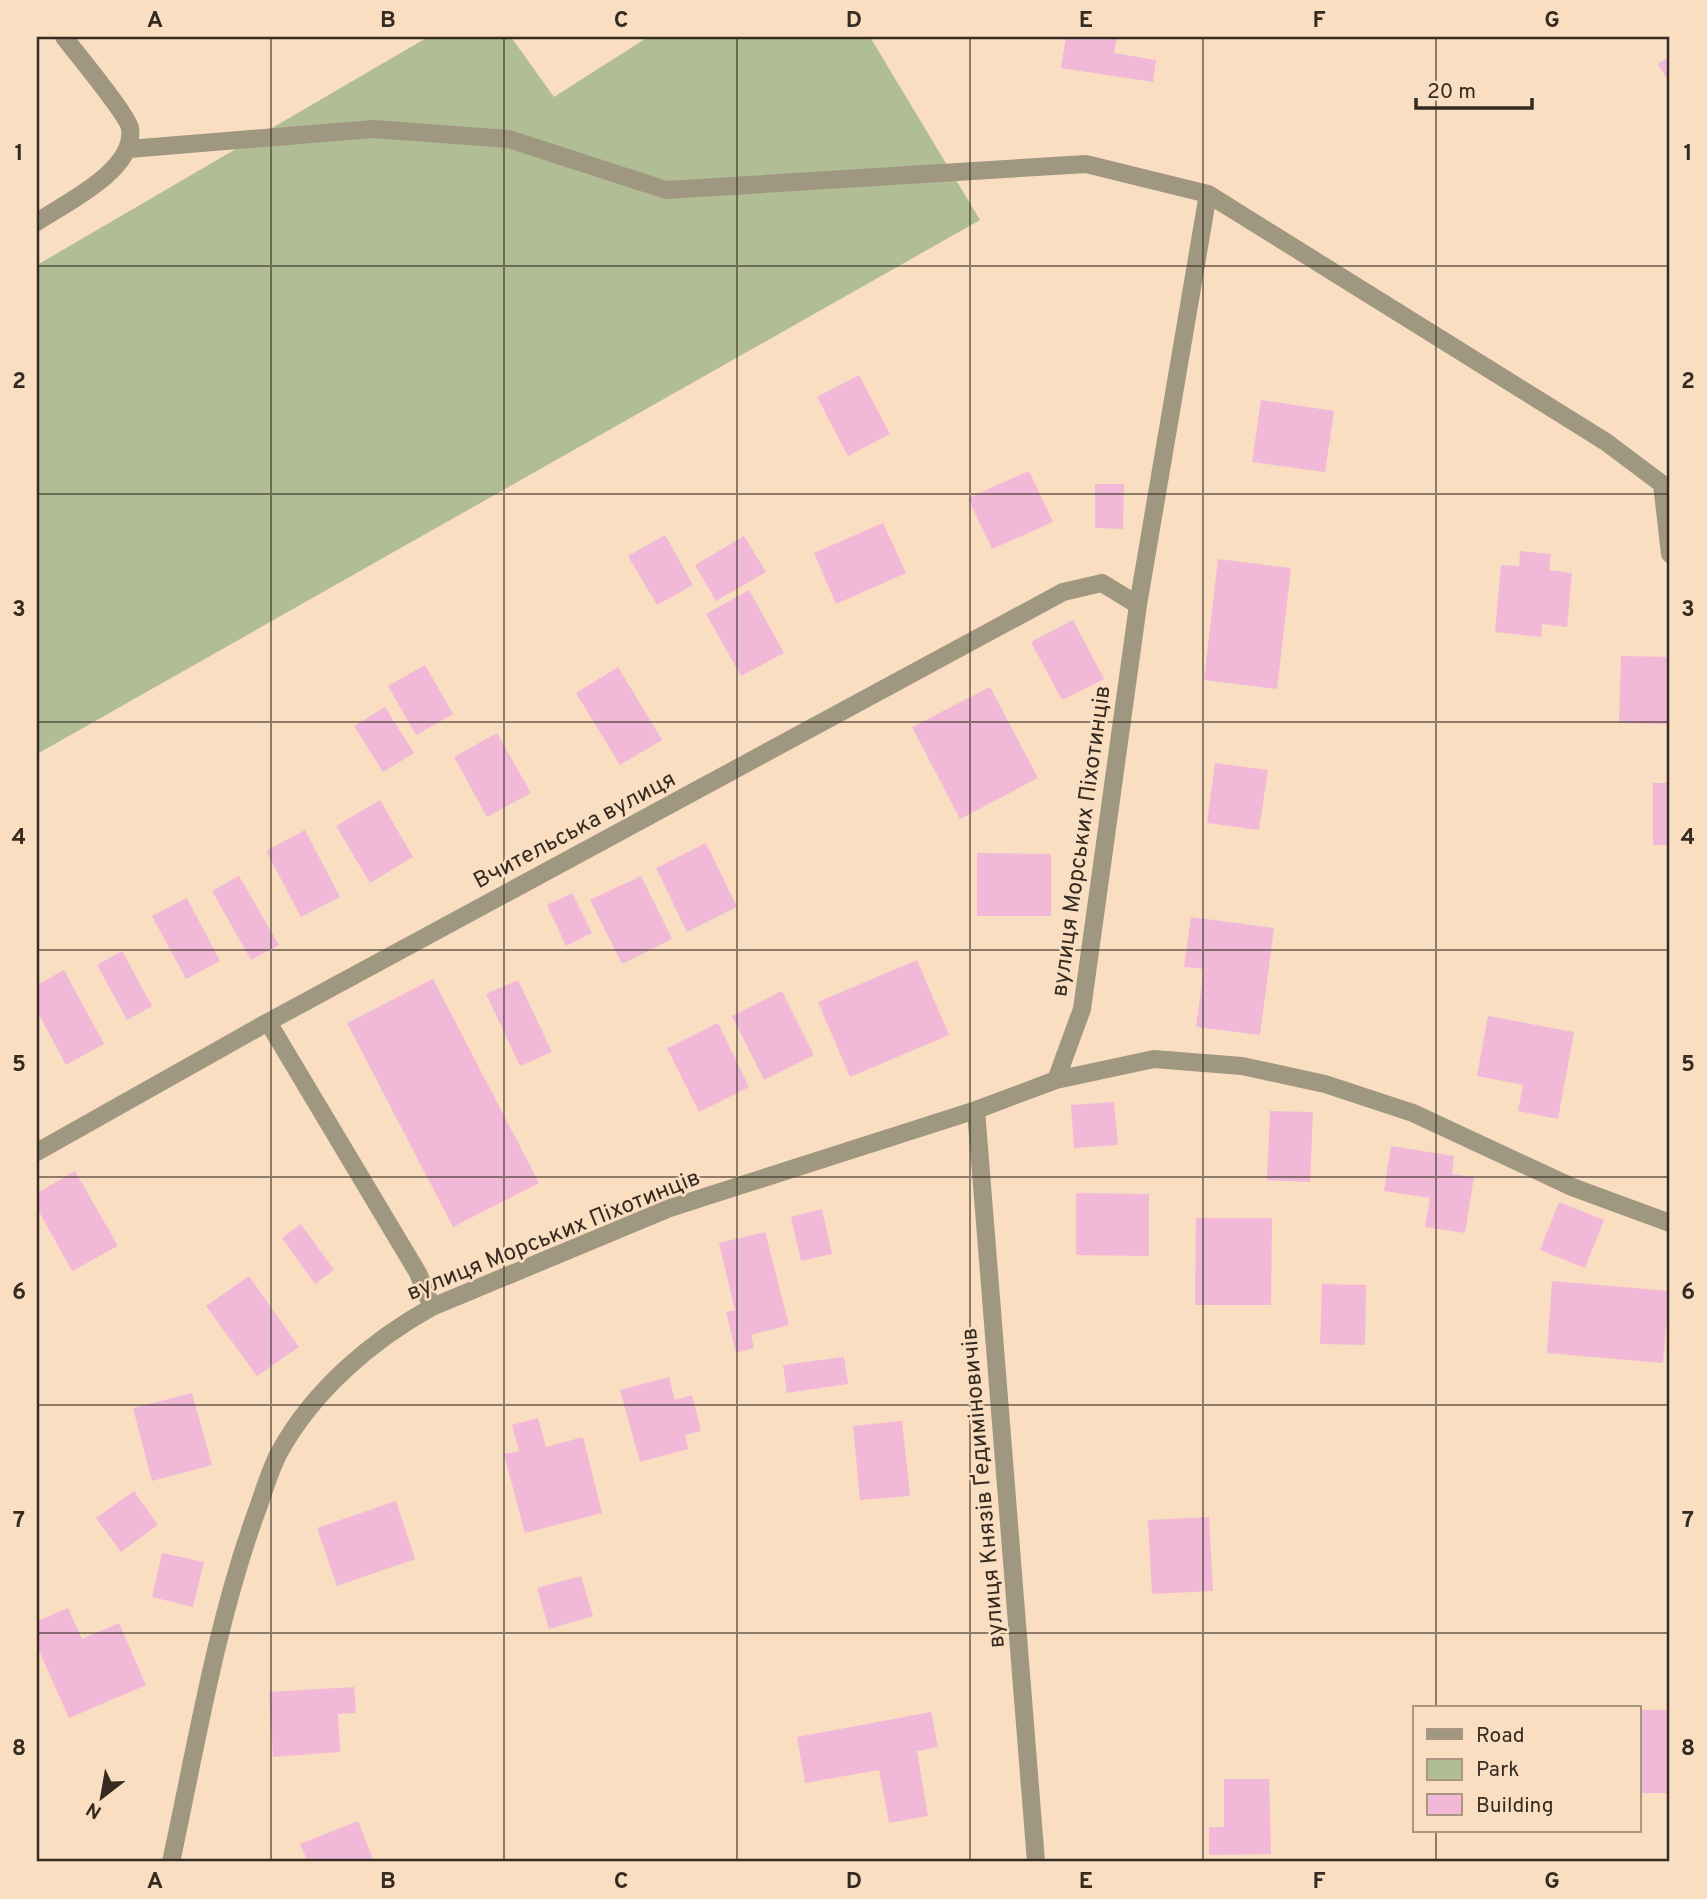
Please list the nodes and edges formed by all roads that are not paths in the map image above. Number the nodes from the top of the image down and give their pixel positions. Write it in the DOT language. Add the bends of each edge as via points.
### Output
graph roads {
  1 [pos="64,37"];
  2 [pos="129,149"];
  3 [pos="1208,194"];
  4 [pos="37,222"];
  5 [pos="1670,554"];
  6 [pos="1138,605"];
  7 [pos="268,1022"];
  8 [pos="1056,1080"];
  9 [pos="976,1110"];
  10 [pos="37,1152"];
  11 [pos="1670,1223"];
  12 [pos="432,1307"];
  13 [pos="171,1862"];
  14 [pos="1036,1862"];
  1 -- 2 [label="street" via="130,126"];
  2 -- 3 [label="street" via="373,129 509,139 666,190 1086,164"];
  2 -- 4 [label="street" via="114,170"];
  3 -- 5 [label="street" via="1606,442 1662,484"];
  3 -- 6 [label="street, вулиця Морських Піхотинців"];
  6 -- 7 [label="street, Вчительська вулиця" via="1102,583 1063,592"];
  6 -- 8 [label="street, вулиця Морських Піхотинців" via="1082,1009"];
  7 -- 10 [label="street, Вчительська вулиця"];
  7 -- 12 [label="street" via="418,1273"];
  8 -- 9 [label="street, вулиця Морських Піхотинців"];
  8 -- 11 [label="street, вулиця Морських Піхотинців" via="1154,1059 1242,1066 1325,1084 1413,1113 1572,1187"];
  9 -- 12 [label="street, вулиця Морських Піхотинців" via="670,1208"];
  9 -- 14 [label="street, вулиця Князів Ґедиміновичів"];
  12 -- 13 [label="street, вулиця Морських Піхотинців" via="395,1328 318,1396 279,1452 243,1550 222,1627"];
}
